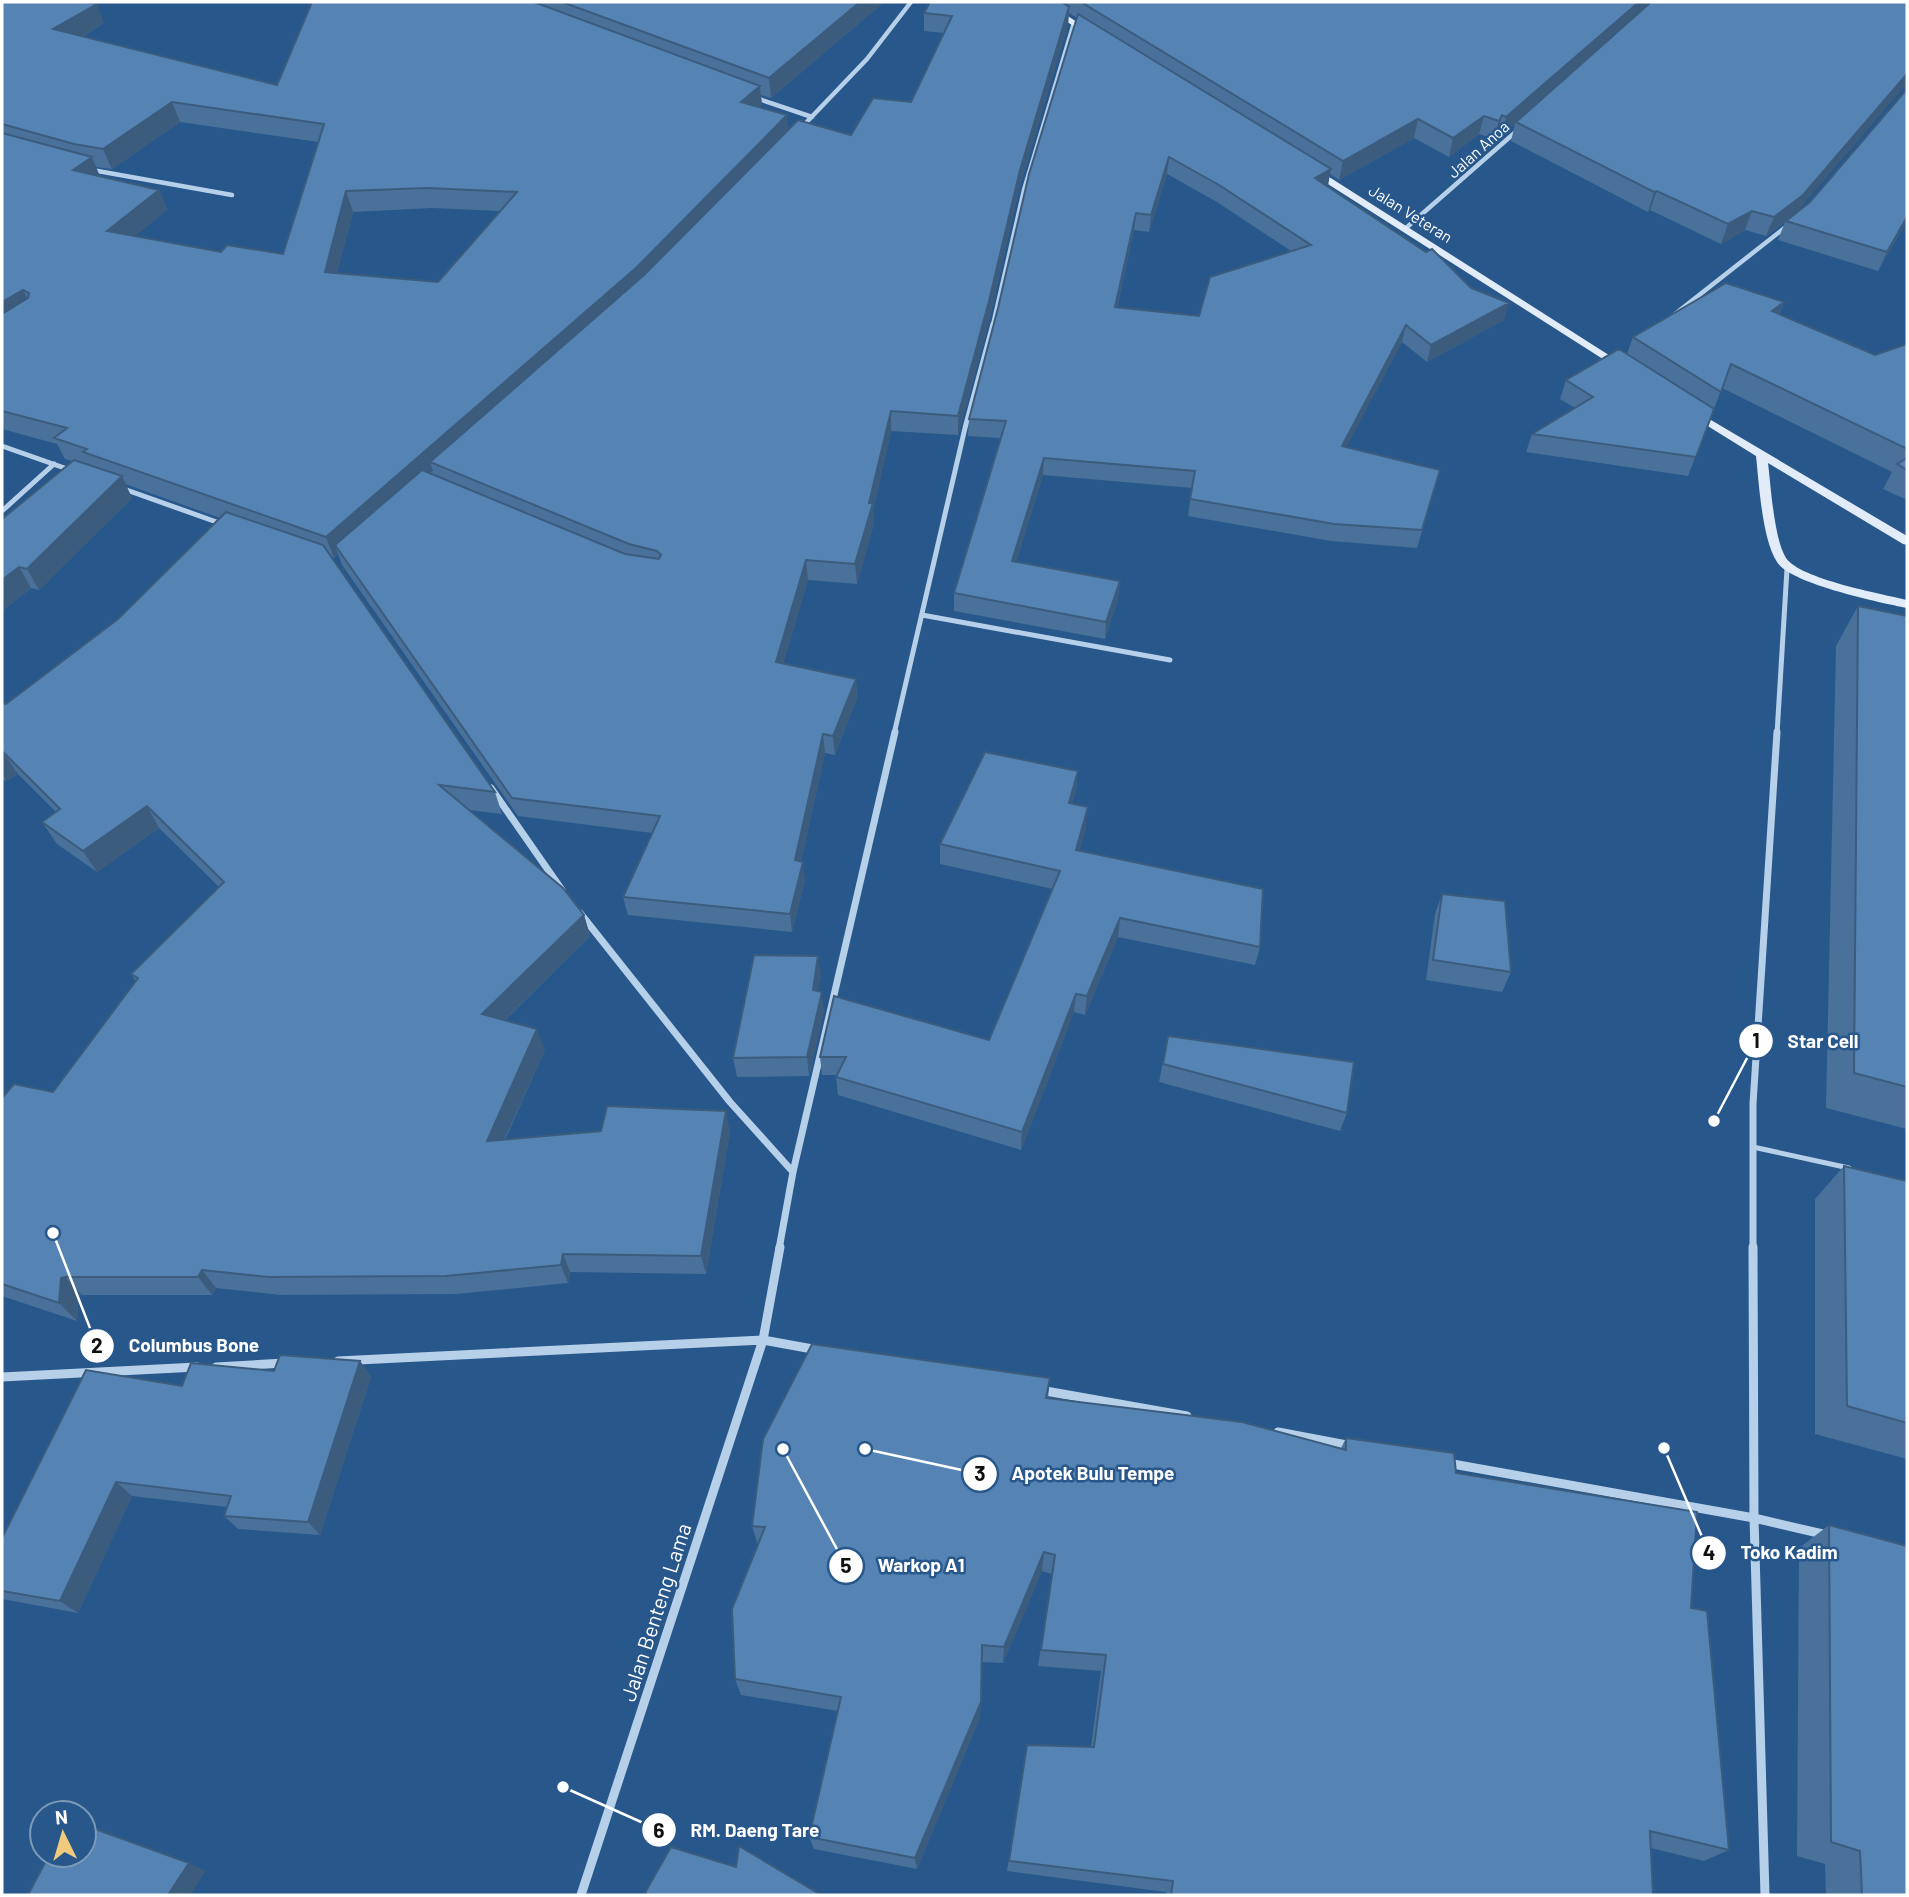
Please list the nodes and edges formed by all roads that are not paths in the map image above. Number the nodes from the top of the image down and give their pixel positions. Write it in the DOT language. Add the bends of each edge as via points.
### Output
graph roads {
  1 [pos="911,2"];
  2 [pos="1041,2"];
  3 [pos="1074,23"];
  4 [pos="1098,38"];
  5 [pos="748,96"];
  6 [pos="812,117"];
  7 [pos="1520,128"];
  8 [pos="794,136"];
  9 [pos="1300,163"];
  10 [pos="82,169"];
  11 [pos="232,195"];
  12 [pos="1798,218"];
  13 [pos="1406,228"];
  14 [pos="1668,319"];
  15 [pos="1625,353"];
  16 [pos="1614,361"];
  17 [pos="1625,369"];
  18 [pos="1682,405"];
  19 [pos="2,446"];
  20 [pos="1761,456"];
  21 [pos="54,464"];
  22 [pos="79,473"];
  23 [pos="118,486"];
  24 [pos="2,511"];
  25 [pos="233,528"];
  26 [pos="1907,541"];
  27 [pos="1787,569"];
  28 [pos="1907,604"];
  29 [pos="922,615"];
  30 [pos="1170,660"];
  31 [pos="484,778"];
  32 [pos="564,893"];
  33 [pos="572,903"];
  34 [pos="1753,1147"];
  35 [pos="1856,1169"];
  36 [pos="793,1172"];
  37 [pos="763,1340"];
  38 [pos="832,1352"];
  39 [pos="334,1361"];
  40 [pos="292,1363"];
  41 [pos="2,1377"];
  42 [pos="1024,1387"];
  43 [pos="1203,1419"];
  44 [pos="1272,1431"];
  45 [pos="1368,1448"];
  46 [pos="1437,1461"];
  47 [pos="1754,1518"];
  48 [pos="1843,1539"];
  49 [pos="581,1895"];
  50 [pos="1765,1895"];
  1 -- 6 [label="street" via="867,59"];
  2 -- 3 [label="main road"];
  3 -- 4 [label="main road"];
  3 -- 29 [label="street, Jalan Benteng Lama" via="1024,190"];
  5 -- 6 [label="street"];
  6 -- 8 [label="street"];
  7 -- 13 [label="street, Jalan Anoa"];
  9 -- 13 [label="main road, Jalan Veteran"];
  10 -- 11 [label="street"];
  12 -- 14 [label="street"];
  13 -- 16 [label="main road, Jalan Veteran"];
  15 -- 16 [label="street"];
  16 -- 17 [label="main road, Jalan Veteran"];
  18 -- 20 [label="main road"];
  19 -- 21 [label="street"];
  20 -- 26 [label="main road"];
  20 -- 27 [label="main road" via="1778,554"];
  21 -- 22 [label="street"];
  21 -- 24 [label="street"];
  23 -- 25 [label="street"];
  27 -- 28 [label="main road"];
  27 -- 34 [label="street"];
  29 -- 30 [label="street"];
  29 -- 36 [label="street, Jalan Benteng Lama"];
  31 -- 32 [label="street"];
  33 -- 36 [label="street" via="730,1101"];
  34 -- 35 [label="lane"];
  34 -- 47 [label="street"];
  36 -- 37 [label="street, Jalan Benteng Lama"];
  37 -- 38 [label="street"];
  37 -- 39 [label="street"];
  37 -- 49 [label="street, Jalan Benteng Lama"];
  40 -- 41 [label="street"];
  42 -- 43 [label="street"];
  44 -- 45 [label="street"];
  46 -- 47 [label="street"];
  47 -- 48 [label="street"];
  47 -- 50 [label="street"];
}
